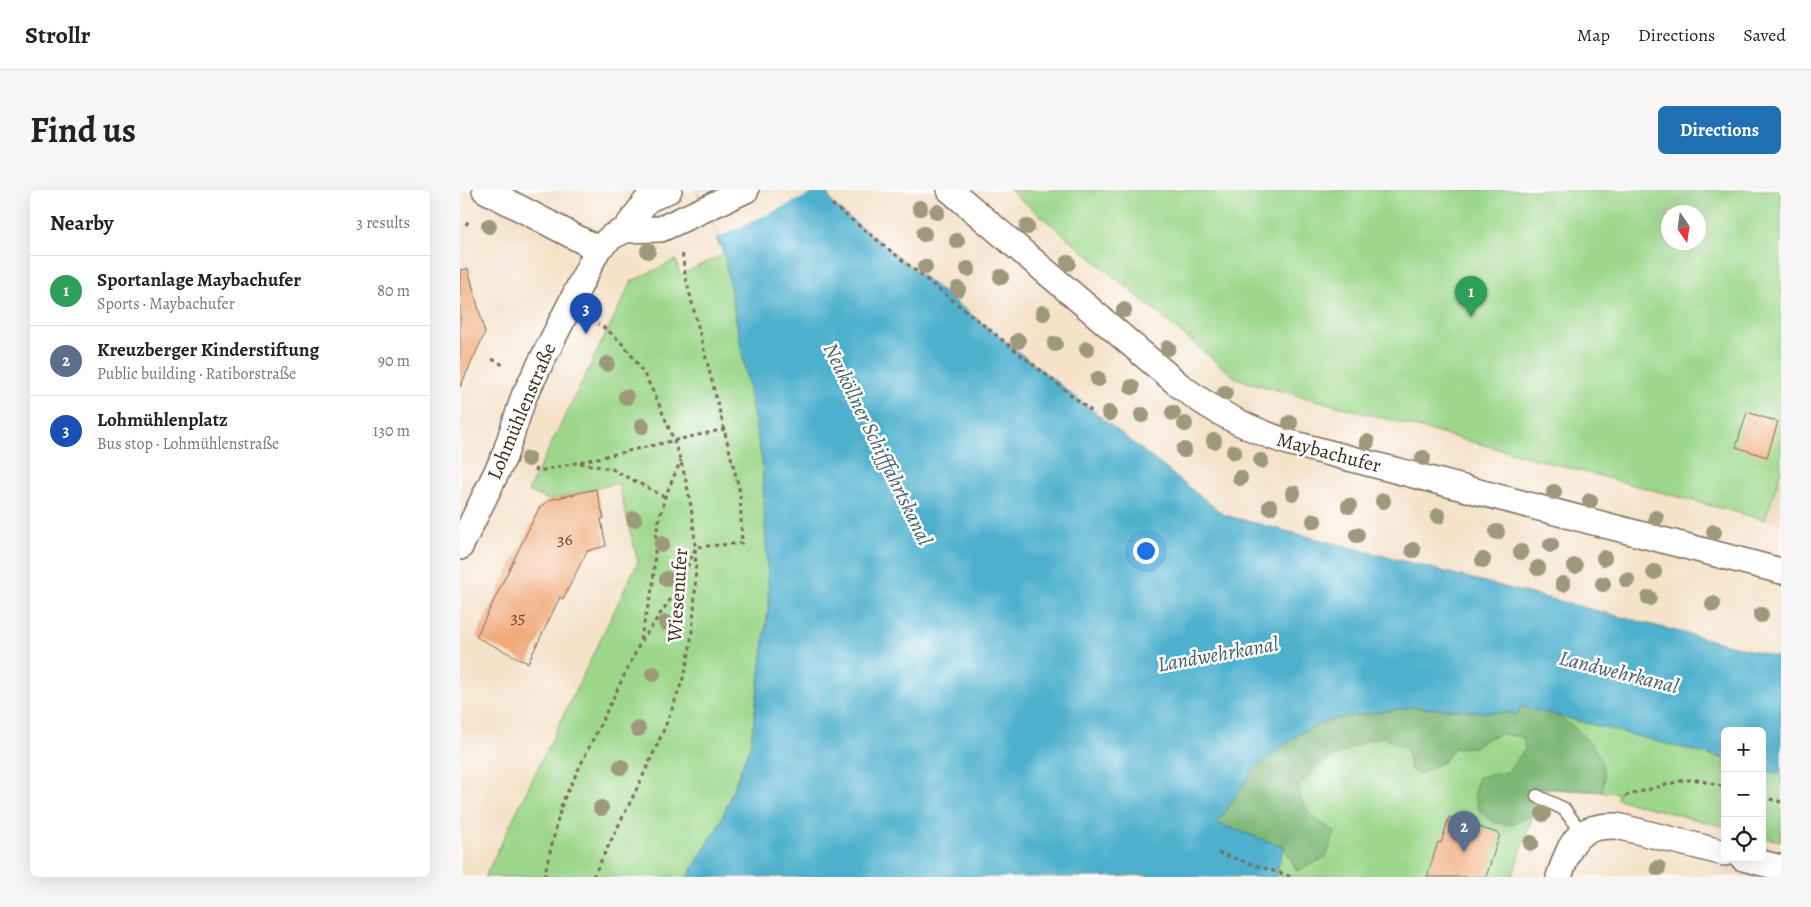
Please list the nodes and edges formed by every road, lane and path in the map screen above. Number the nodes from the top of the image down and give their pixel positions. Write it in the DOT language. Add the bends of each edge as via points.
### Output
graph roads {
  1 [pos="669,190"];
  2 [pos="746,190"];
  3 [pos="950,190"];
  4 [pos="499,193"];
  5 [pos="832,204"];
  6 [pos="470,218"];
  7 [pos="466,225"];
  8 [pos="625,230"];
  9 [pos="681,244"];
  10 [pos="598,249"];
  11 [pos="598,324"];
  12 [pos="492,359"];
  13 [pos="505,366"];
  14 [pos="1094,414"];
  15 [pos="725,429"];
  16 [pos="675,441"];
  17 [pos="681,460"];
  18 [pos="577,463"];
  19 [pos="534,469"];
  20 [pos="664,496"];
  21 [pos="460,546"];
  22 [pos="696,547"];
  23 [pos="1781,571"];
  24 [pos="640,643"];
  25 [pos="1721,786"];
  26 [pos="1537,796"];
  27 [pos="1625,796"];
  28 [pos="1766,798"];
  29 [pos="1781,802"];
  30 [pos="1581,832"];
  31 [pos="1218,853"];
  32 [pos="1721,853"];
  33 [pos="1758,862"];
  34 [pos="1781,868"];
  35 [pos="544,877"];
  36 [pos="593,877"];
  37 [pos="1292,877"];
  38 [pos="1559,877"];
  1 -- 8 [label="street" via="647,200"];
  2 -- 8 [label="street" via="661,229"];
  3 -- 23 [label="street, Maybachufer" via="1179,385 1242,426 1291,443"];
  4 -- 10 [label="street"];
  5 -- 14 [label="path"];
  6 -- 7 [label="path"];
  8 -- 10 [label="street"];
  9 -- 15 [label="path" via="685,275"];
  10 -- 21 [label="street, Lohmühlenstraße" via="524,396 504,457"];
  11 -- 16 [label="path, Wiesenufer" via="612,332 626,347 647,381"];
  12 -- 13 [label="path"];
  15 -- 16 [label="path"];
  15 -- 22 [label="path" via="740,492 742,543"];
  16 -- 17 [label="path, Wiesenufer"];
  16 -- 18 [label="path"];
  17 -- 20 [label="path"];
  17 -- 22 [label="path, Wiesenufer" via="692,501"];
  18 -- 19 [label="path" via="540,471"];
  18 -- 20 [label="path" via="612,469"];
  20 -- 24 [label="path" via="656,533 653,584"];
  22 -- 24 [label="path" via="677,590"];
  22 -- 36 [label="path, Wiesenufer" via="692,635 683,679 660,738"];
  24 -- 35 [label="path" via="562,803"];
  25 -- 27 [label="path" via="1684,780"];
  26 -- 30 [label="lane" via="1564,809"];
  28 -- 29 [label="path"];
  30 -- 32 [label="street" via="1599,825 1617,826"];
  30 -- 38 [label="street" via="1565,858"];
  31 -- 37 [label="path"];
  33 -- 34 [label="street"];
}
